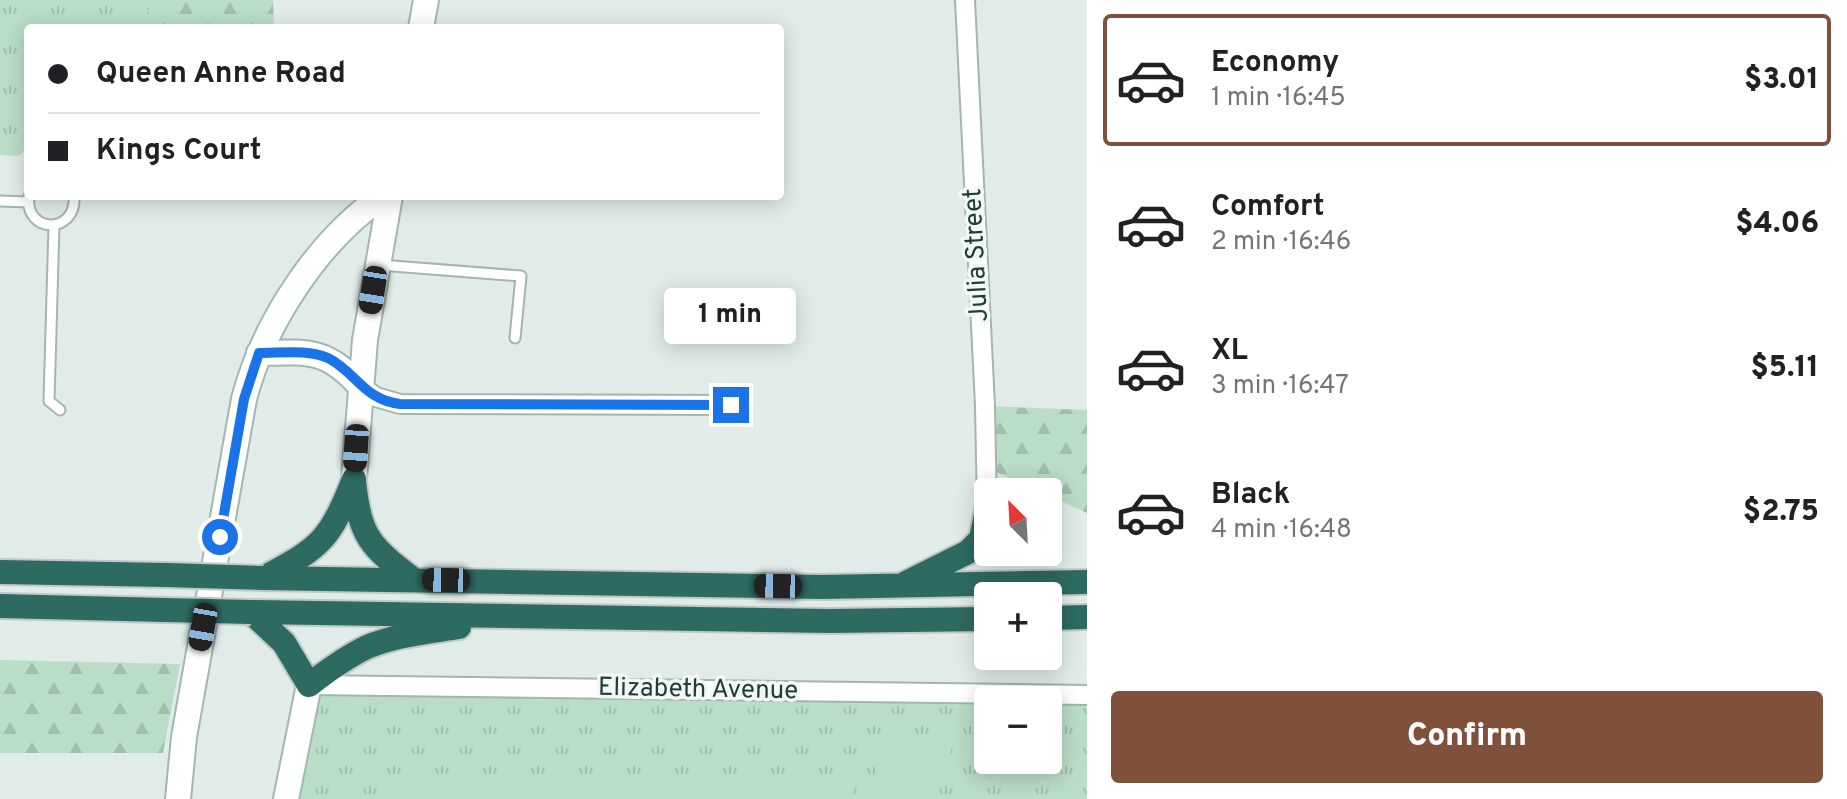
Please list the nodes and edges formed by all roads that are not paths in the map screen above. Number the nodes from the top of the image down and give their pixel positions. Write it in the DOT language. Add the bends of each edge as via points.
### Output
graph roads {
  1 [pos="426,0"];
  2 [pos="965,0"];
  3 [pos="422,24"];
  4 [pos="24,199"];
  5 [pos="28,200"];
  6 [pos="74,200"];
  7 [pos="378,200"];
  8 [pos="389,200"];
  9 [pos="0,201"];
  10 [pos="54,225"];
  11 [pos="377,265"];
  12 [pos="515,338"];
  13 [pos="259,353"];
  14 [pos="360,386"];
  15 [pos="731,405"];
  16 [pos="60,410"];
  17 [pos="986,478"];
  18 [pos="354,479"];
  19 [pos="974,546"];
  20 [pos="0,572"];
  21 [pos="263,578"];
  22 [pos="414,580"];
  23 [pos="1087,582"];
  24 [pos="900,586"];
  25 [pos="0,606"];
  26 [pos="251,612"];
  27 [pos="533,617"];
  28 [pos="1087,617"];
  29 [pos="1062,618"];
  30 [pos="974,619"];
  31 [pos="309,685"];
  32 [pos="1087,695"];
  33 [pos="178,799"];
  34 [pos="286,799"];
  1 -- 3 [label="street"];
  2 -- 17 [label="street, Julia Street"];
  4 -- 9 [label="lane"];
  5 -- 10 [label="lane" via="37,221"];
  6 -- 10 [label="lane" via="72,214"];
  7 -- 13 [label="street" via="356,216 315,263 279,312"];
  8 -- 11 [label="street"];
  10 -- 16 [label="lane" via="49,401"];
  11 -- 12 [label="lane" via="521,276"];
  11 -- 14 [label="street"];
  13 -- 14 [label="street" via="322,356"];
  13 -- 33 [label="street" via="244,399 184,737"];
  14 -- 15 [label="street" via="385,401 407,405"];
  14 -- 18 [label="street"];
  18 -- 21 [label="highway" via="337,521 323,539"];
  18 -- 22 [label="highway" via="357,511 369,541"];
  19 -- 24 [label="highway"];
  20 -- 21 [label="highway, bridge"];
  21 -- 22 [label="highway"];
  22 -- 24 [label="highway"];
  23 -- 24 [label="highway"];
  25 -- 26 [label="highway, bridge"];
  26 -- 27 [label="highway"];
  26 -- 31 [label="highway" via="284,643"];
  27 -- 30 [label="highway"];
  27 -- 31 [label="highway" via="389,640 351,655"];
  28 -- 29 [label="highway"];
  31 -- 32 [label="street, Elizabeth Avenue"];
  31 -- 34 [label="street"];
}
